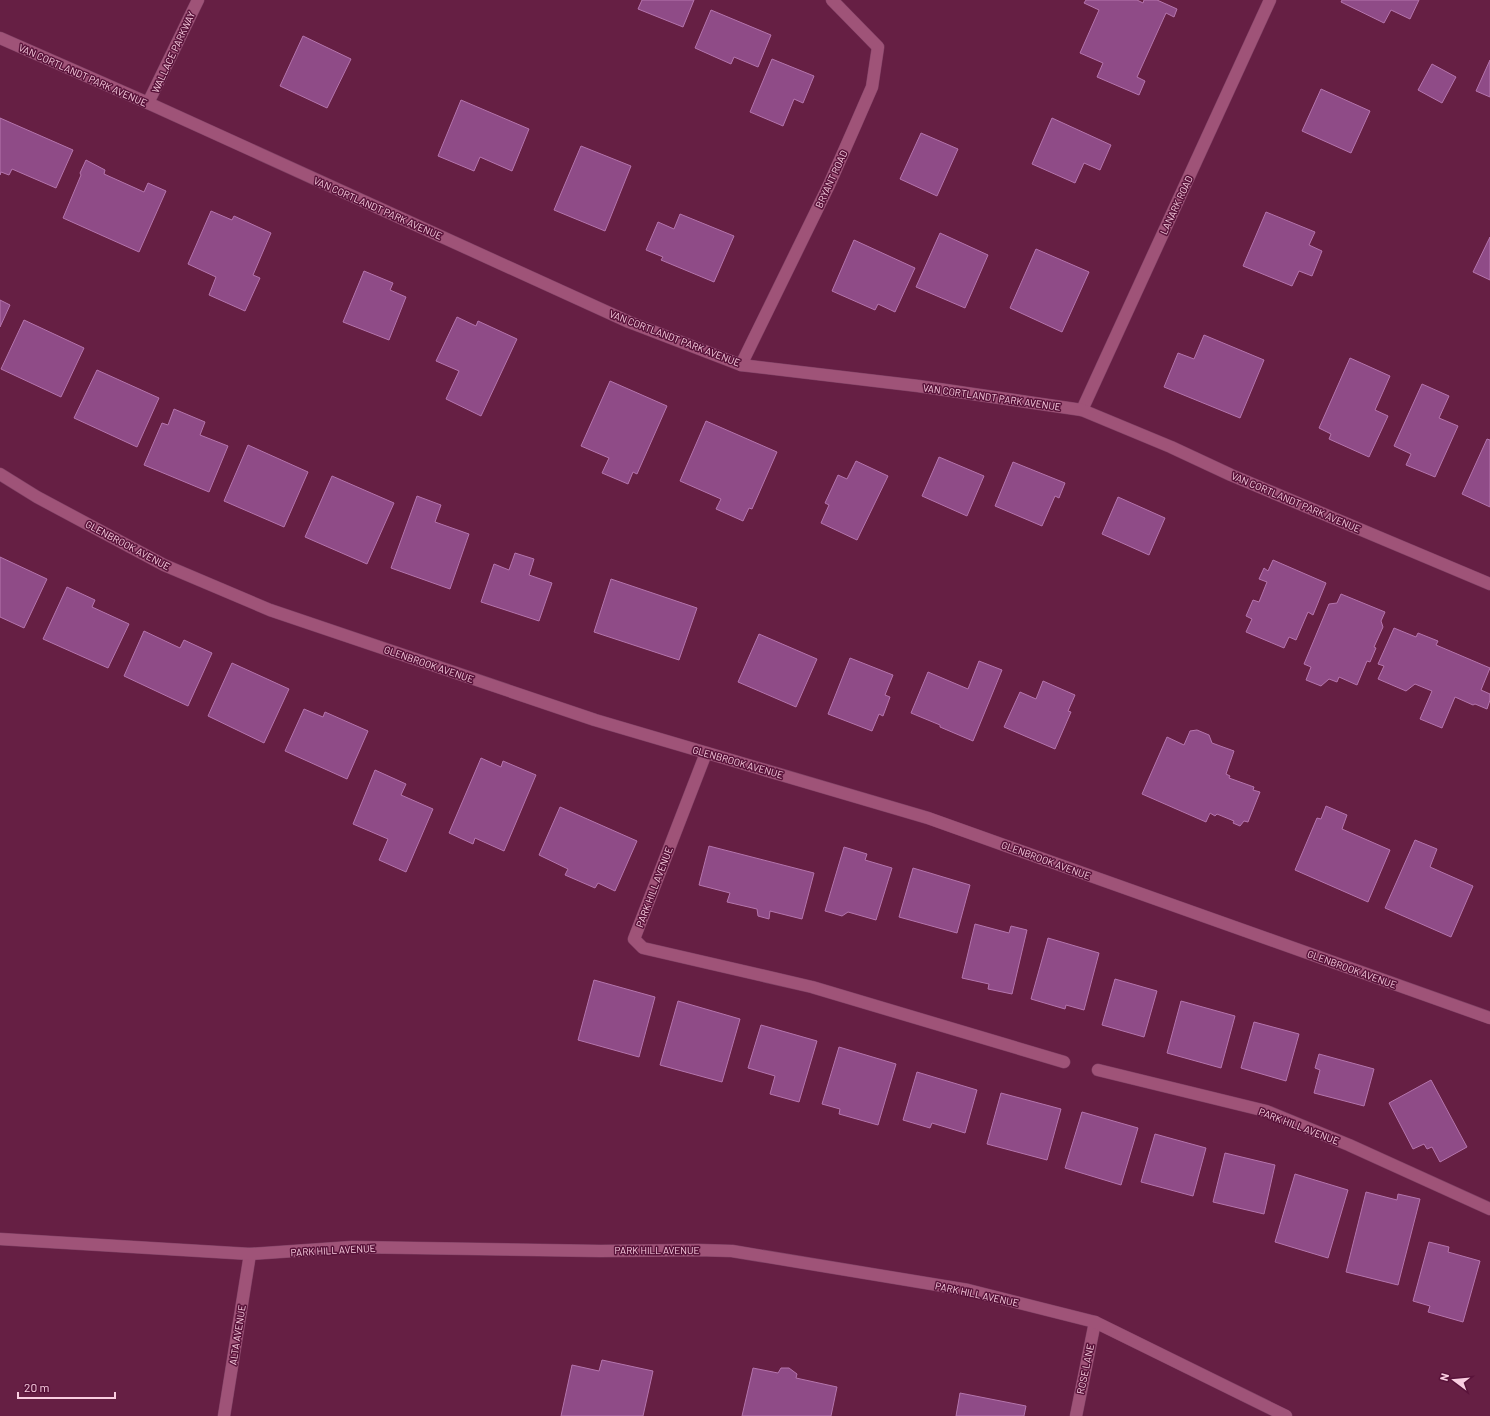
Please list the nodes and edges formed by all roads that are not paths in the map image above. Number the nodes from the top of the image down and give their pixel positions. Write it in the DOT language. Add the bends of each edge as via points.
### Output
graph roads {
  1 [pos="198,0"];
  2 [pos="832,0"];
  3 [pos="1270,0"];
  4 [pos="0,38"];
  5 [pos="148,103"];
  6 [pos="742,365"];
  7 [pos="1082,410"];
  8 [pos="0,474"];
  9 [pos="1490,584"];
  10 [pos="706,753"];
  11 [pos="1490,1018"];
  12 [pos="1064,1062"];
  13 [pos="1098,1070"];
  14 [pos="1490,1209"];
  15 [pos="0,1239"];
  16 [pos="250,1254"];
  17 [pos="1095,1322"];
  18 [pos="224,1416"];
  19 [pos="1076,1416"];
  20 [pos="1286,1416"];
  1 -- 5 [label="street, WALLACE PARKWAY"];
  2 -- 6 [label="street, BRYANT ROAD" via="878,47 872,86 829,185"];
  3 -- 7 [label="street, LANARK ROAD"];
  4 -- 5 [label="street, VAN CORTLANDT PARK AVENUE"];
  5 -- 6 [label="street, VAN CORTLANDT PARK AVENUE" via="629,322"];
  6 -- 7 [label="street, VAN CORTLANDT PARK AVENUE" via="918,386"];
  7 -- 9 [label="street, VAN CORTLANDT PARK AVENUE"];
  8 -- 10 [label="street, GLENBROOK AVENUE" via="37,497 164,565 270,610 595,720"];
  10 -- 11 [label="street, GLENBROOK AVENUE" via="928,818"];
  10 -- 12 [label="street, PARK HILL AVENUE" via="634,939 643,948 812,987"];
  13 -- 14 [label="street, PARK HILL AVENUE" via="1266,1112 1349,1145"];
  15 -- 16 [label="street, PARK HILL AVENUE"];
  16 -- 17 [label="street, PARK HILL AVENUE" via="352,1247 732,1251 968,1290"];
  16 -- 18 [label="street, ALTA AVENUE"];
  17 -- 19 [label="street, ROSE LANE"];
  17 -- 20 [label="street, PARK HILL AVENUE"];
}
